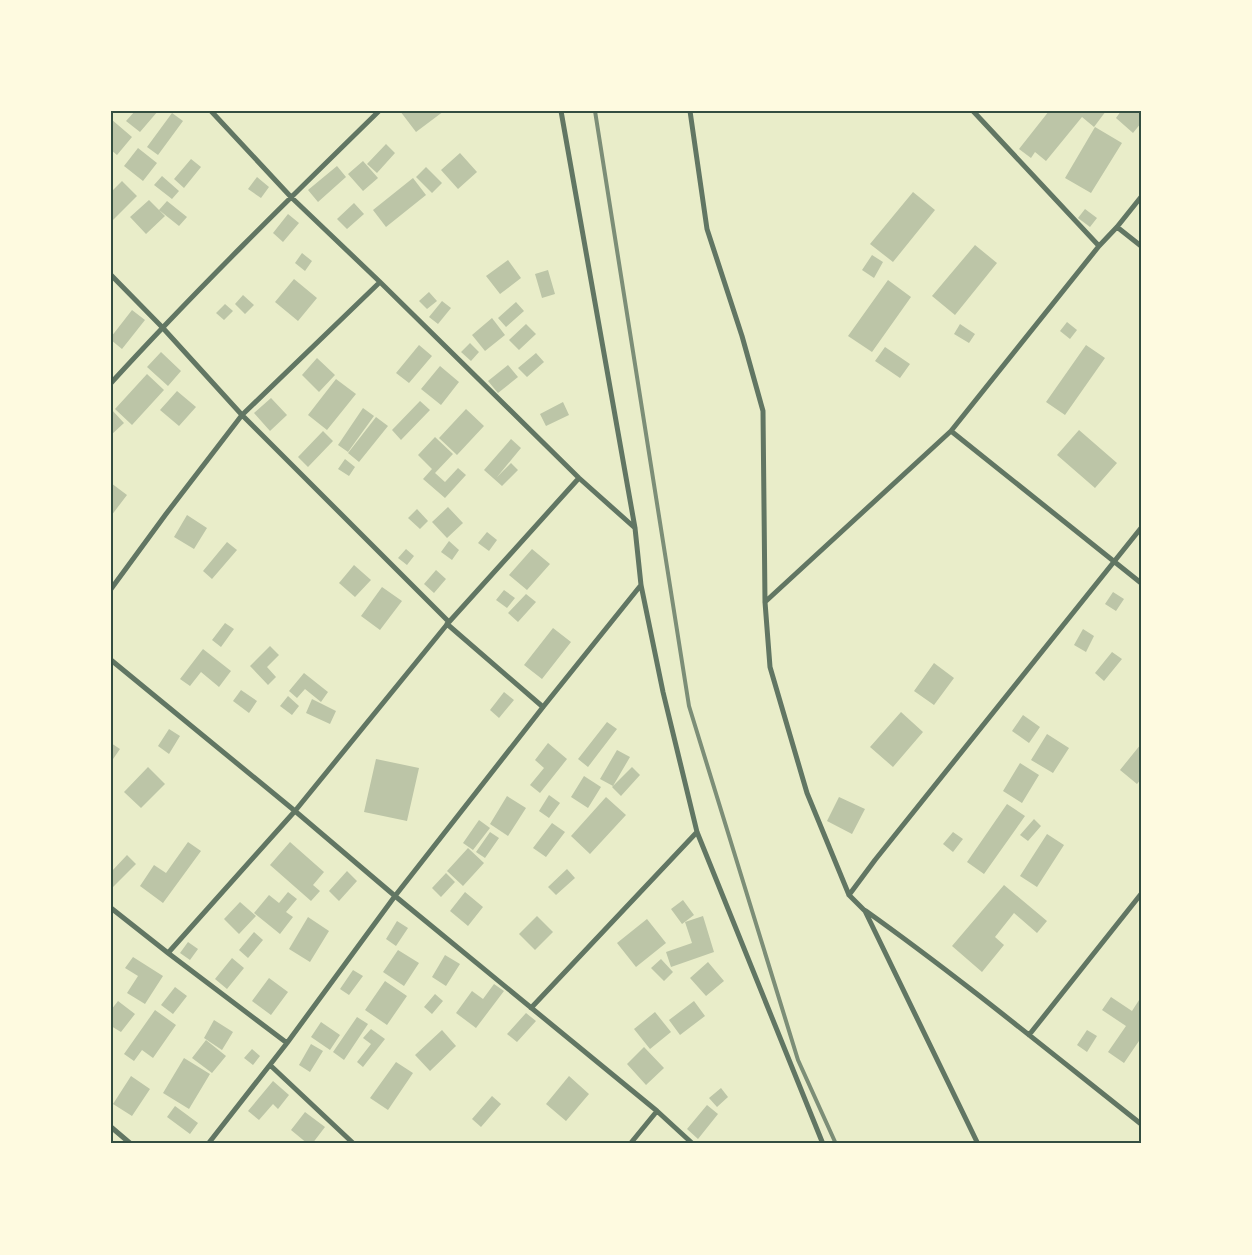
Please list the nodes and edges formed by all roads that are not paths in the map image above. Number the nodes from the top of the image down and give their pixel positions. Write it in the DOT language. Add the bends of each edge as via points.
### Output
graph roads {
  1 [pos="211,111"];
  2 [pos="379,111"];
  3 [pos="561,111"];
  4 [pos="690,111"];
  5 [pos="973,111"];
  6 [pos="292,197"];
  7 [pos="1141,197"];
  8 [pos="1117,226"];
  9 [pos="1099,246"];
  10 [pos="1141,246"];
  11 [pos="111,275"];
  12 [pos="380,282"];
  13 [pos="162,327"];
  14 [pos="111,383"];
  15 [pos="242,415"];
  16 [pos="950,431"];
  17 [pos="579,478"];
  18 [pos="635,528"];
  19 [pos="1141,528"];
  20 [pos="1114,562"];
  21 [pos="1141,583"];
  22 [pos="641,584"];
  23 [pos="111,589"];
  24 [pos="765,602"];
  25 [pos="448,623"];
  26 [pos="111,660"];
  27 [pos="543,707"];
  28 [pos="294,811"];
  29 [pos="697,832"];
  30 [pos="1141,894"];
  31 [pos="850,895"];
  32 [pos="395,896"];
  33 [pos="111,908"];
  34 [pos="865,911"];
  35 [pos="168,953"];
  36 [pos="531,1008"];
  37 [pos="1029,1035"];
  38 [pos="287,1043"];
  39 [pos="270,1065"];
  40 [pos="656,1110"];
  41 [pos="1141,1124"];
  42 [pos="111,1127"];
  43 [pos="131,1144"];
  44 [pos="208,1144"];
  45 [pos="354,1144"];
  46 [pos="630,1144"];
  47 [pos="693,1144"];
  48 [pos="822,1144"];
  49 [pos="978,1144"];
  1 -- 6 [label="street"];
  2 -- 6 [label="street"];
  3 -- 18 [label="street"];
  4 -- 24 [label="street" via="707,229 764,411"];
  5 -- 9 [label="street"];
  6 -- 12 [label="street"];
  6 -- 13 [label="street"];
  7 -- 8 [label="street"];
  8 -- 9 [label="street"];
  8 -- 10 [label="street"];
  9 -- 16 [label="street"];
  11 -- 13 [label="street"];
  12 -- 15 [label="street"];
  12 -- 17 [label="street"];
  13 -- 14 [label="street"];
  13 -- 15 [label="street"];
  15 -- 23 [label="street"];
  15 -- 25 [label="street"];
  16 -- 20 [label="street"];
  16 -- 24 [label="street"];
  17 -- 18 [label="street"];
  17 -- 25 [label="street"];
  18 -- 22 [label="street"];
  19 -- 20 [label="street"];
  20 -- 21 [label="street"];
  20 -- 31 [label="street"];
  22 -- 27 [label="street"];
  22 -- 29 [label="street"];
  24 -- 31 [label="street" via="770,667 807,793"];
  25 -- 27 [label="street"];
  25 -- 28 [label="street"];
  26 -- 28 [label="street"];
  27 -- 32 [label="street"];
  28 -- 32 [label="street"];
  28 -- 35 [label="street"];
  29 -- 36 [label="street"];
  29 -- 48 [label="street"];
  30 -- 37 [label="street"];
  31 -- 34 [label="street"];
  32 -- 36 [label="street"];
  32 -- 38 [label="street"];
  33 -- 35 [label="street"];
  34 -- 37 [label="street"];
  34 -- 49 [label="street"];
  35 -- 38 [label="street"];
  36 -- 40 [label="street"];
  37 -- 41 [label="street"];
  38 -- 39 [label="street"];
  39 -- 44 [label="street"];
  39 -- 45 [label="street"];
  40 -- 46 [label="street"];
  40 -- 47 [label="street"];
  42 -- 43 [label="street"];
}
